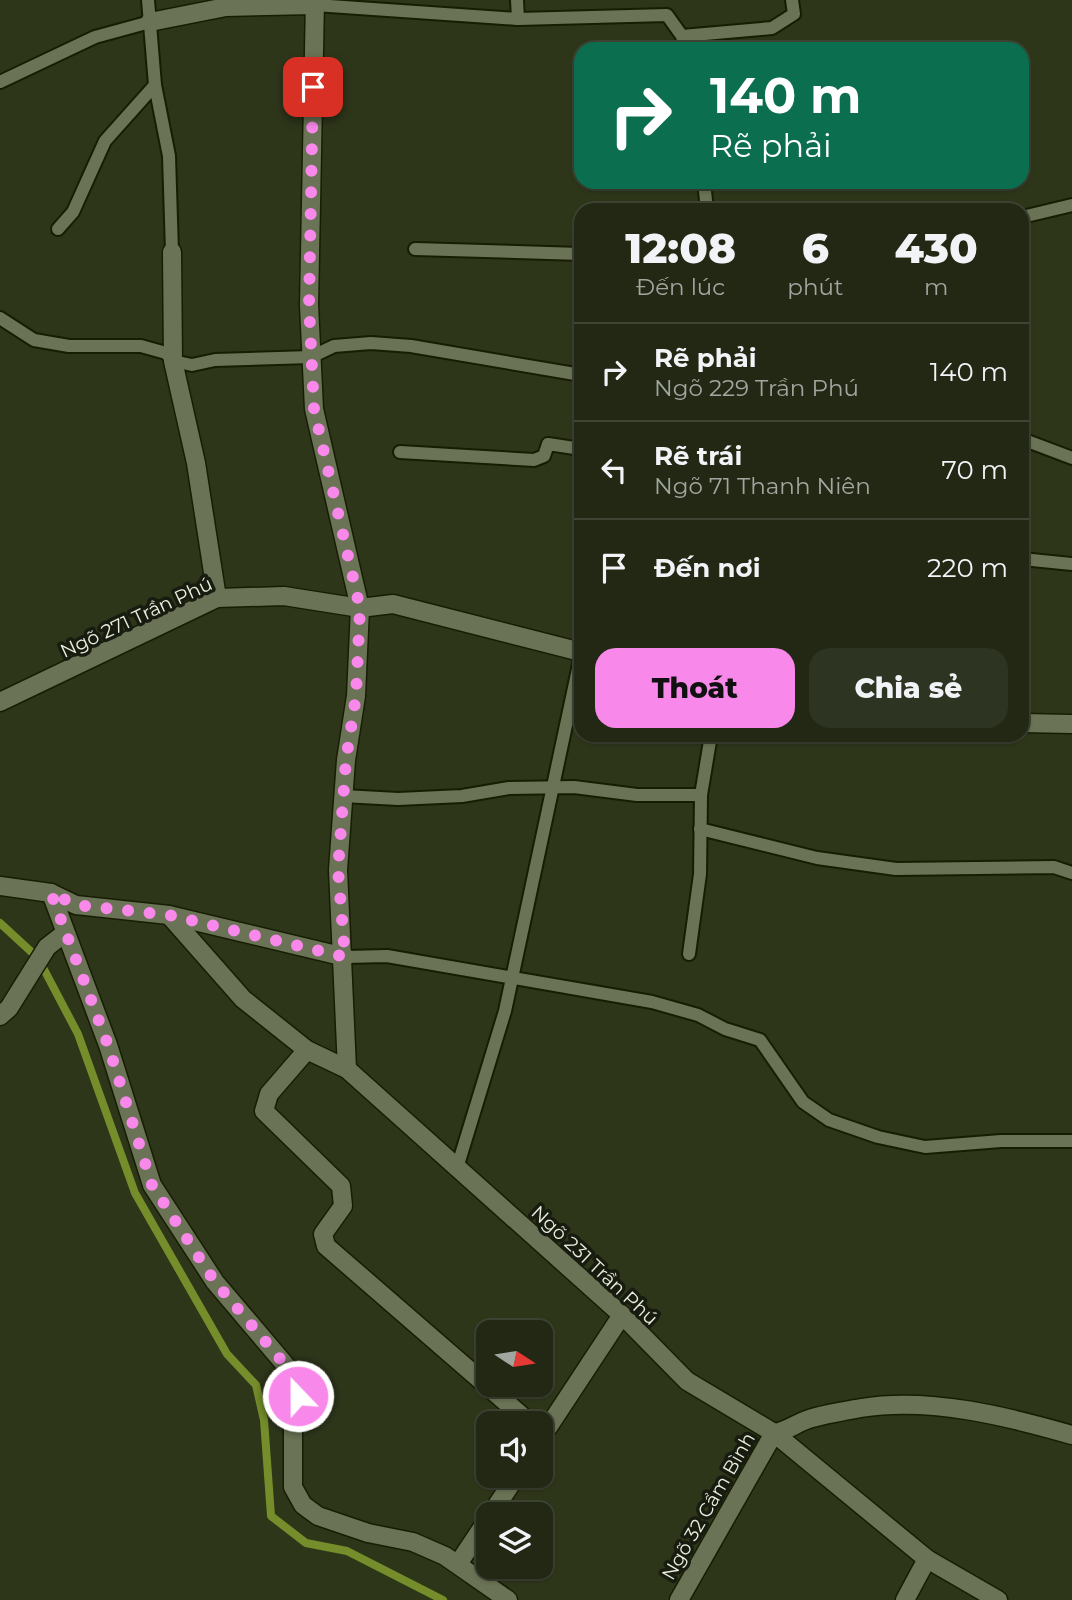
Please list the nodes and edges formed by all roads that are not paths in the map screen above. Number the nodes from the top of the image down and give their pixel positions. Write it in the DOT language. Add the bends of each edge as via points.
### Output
graph roads {
  1 [pos="148,0"];
  2 [pos="517,0"];
  3 [pos="792,0"];
  4 [pos="315,3"];
  5 [pos="518,19"];
  6 [pos="150,22"];
  7 [pos="683,42"];
  8 [pos="690,42"];
  9 [pos="0,82"];
  10 [pos="155,85"];
  11 [pos="1072,205"];
  12 [pos="1029,215"];
  13 [pos="58,229"];
  14 [pos="415,249"];
  15 [pos="172,252"];
  16 [pos="574,254"];
  17 [pos="0,318"];
  18 [pos="311,357"];
  19 [pos="173,361"];
  20 [pos="574,374"];
  21 [pos="1029,442"];
  22 [pos="574,448"];
  23 [pos="400,452"];
  24 [pos="1072,458"];
  25 [pos="1029,560"];
  26 [pos="1072,564"];
  27 [pos="217,598"];
  28 [pos="360,608"];
  29 [pos="574,652"];
  30 [pos="574,688"];
  31 [pos="0,702"];
  32 [pos="1029,723"];
  33 [pos="1072,723"];
  34 [pos="710,742"];
  35 [pos="553,788"];
  36 [pos="701,795"];
  37 [pos="343,796"];
  38 [pos="700,829"];
  39 [pos="1072,873"];
  40 [pos="0,886"];
  41 [pos="51,893"];
  42 [pos="169,915"];
  43 [pos="65,933"];
  44 [pos="689,954"];
  45 [pos="345,957"];
  46 [pos="510,976"];
  47 [pos="0,1016"];
  48 [pos="307,1050"];
  49 [pos="347,1069"];
  50 [pos="1072,1142"];
  51 [pos="457,1168"];
  52 [pos="622,1315"];
  53 [pos="515,1411"];
  54 [pos="553,1412"];
  55 [pos="774,1433"];
  56 [pos="1072,1435"];
  57 [pos="476,1536"];
  58 [pos="927,1559"];
  59 [pos="458,1564"];
  60 [pos="508,1600"];
  61 [pos="679,1600"];
  62 [pos="905,1600"];
  63 [pos="998,1600"];
  1 -- 6 [label="lane"];
  2 -- 5 [label="lane"];
  3 -- 8 [label="lane" via="794,14 772,28"];
  4 -- 5 [label="lane"];
  4 -- 6 [label="street" via="226,6"];
  4 -- 18 [label="street"];
  5 -- 7 [label="lane" via="667,15"];
  6 -- 9 [label="lane" via="95,37"];
  6 -- 10 [label="lane"];
  10 -- 13 [label="lane" via="105,141 73,212"];
  10 -- 15 [label="lane" via="169,156"];
  11 -- 12 [label="lane"];
  14 -- 16 [label="lane"];
  15 -- 19 [label="street"];
  17 -- 19 [label="lane" via="34,340 69,346 141,346 166,353"];
  18 -- 19 [label="lane" via="192,365"];
  18 -- 20 [label="lane" via="334,346 371,343"];
  18 -- 28 [label="street" via="314,409"];
  19 -- 27 [label="street"];
  21 -- 24 [label="lane"];
  22 -- 23 [label="lane" via="548,444 544,456 534,460"];
  25 -- 26 [label="lane"];
  27 -- 28 [label="street, Ngõ 271 Trần Phú" via="284,596"];
  27 -- 31 [label="street, Ngõ 271 Trần Phú"];
  28 -- 29 [label="street, Ngõ 271 Trần Phú" via="393,604"];
  28 -- 37 [label="street" via="356,696"];
  30 -- 35 [label="lane"];
  32 -- 33 [label="street"];
  34 -- 36 [label="lane"];
  35 -- 36 [label="lane"];
  35 -- 37 [label="lane" via="398,799"];
  35 -- 46 [label="lane"];
  36 -- 38 [label="lane"];
  37 -- 45 [label="street" via="338,870"];
  38 -- 39 [label="lane" via="817,858 896,869 1054,867"];
  38 -- 44 [label="lane" via="700,874"];
  40 -- 41 [label="street"];
  41 -- 42 [label="street" via="76,905"];
  41 -- 43 [label="street"];
  42 -- 45 [label="street"];
  42 -- 48 [label="street, Ngõ 231 Trần Phú" via="243,999"];
  43 -- 47 [label="street" via="47,947"];
  43 -- 59 [label="street" via="108,1045 152,1185 215,1282 293,1374 298,1396 293,1420 293,1487 303,1505 318,1516 413,1542"];
  45 -- 46 [label="lane" via="387,956"];
  45 -- 49 [label="street"];
  46 -- 50 [label="lane" via="652,1002 760,1040 803,1102 830,1120 878,1137 925,1147"];
  46 -- 51 [label="lane" via="505,1011"];
  48 -- 49 [label="street, Ngõ 231 Trần Phú"];
  48 -- 53 [label="street" via="269,1094 264,1111 341,1186 343,1206 323,1234 326,1246"];
  49 -- 51 [label="street, Ngõ 231 Trần Phú"];
  51 -- 52 [label="street, Ngõ 231 Trần Phú"];
  52 -- 54 [label="street"];
  52 -- 55 [label="street, Ngõ 231 Trần Phú" via="687,1381"];
  55 -- 56 [label="street" via="806,1420 863,1408 925,1405 1026,1422"];
  55 -- 58 [label="street, Ngõ 231 Trần Phú"];
  55 -- 61 [label="street, Ngõ 32 Cẩm Bình"];
  57 -- 59 [label="street"];
  58 -- 62 [label="street"];
  58 -- 63 [label="street, Ngõ 231 Trần Phú"];
  59 -- 60 [label="street"];
}
